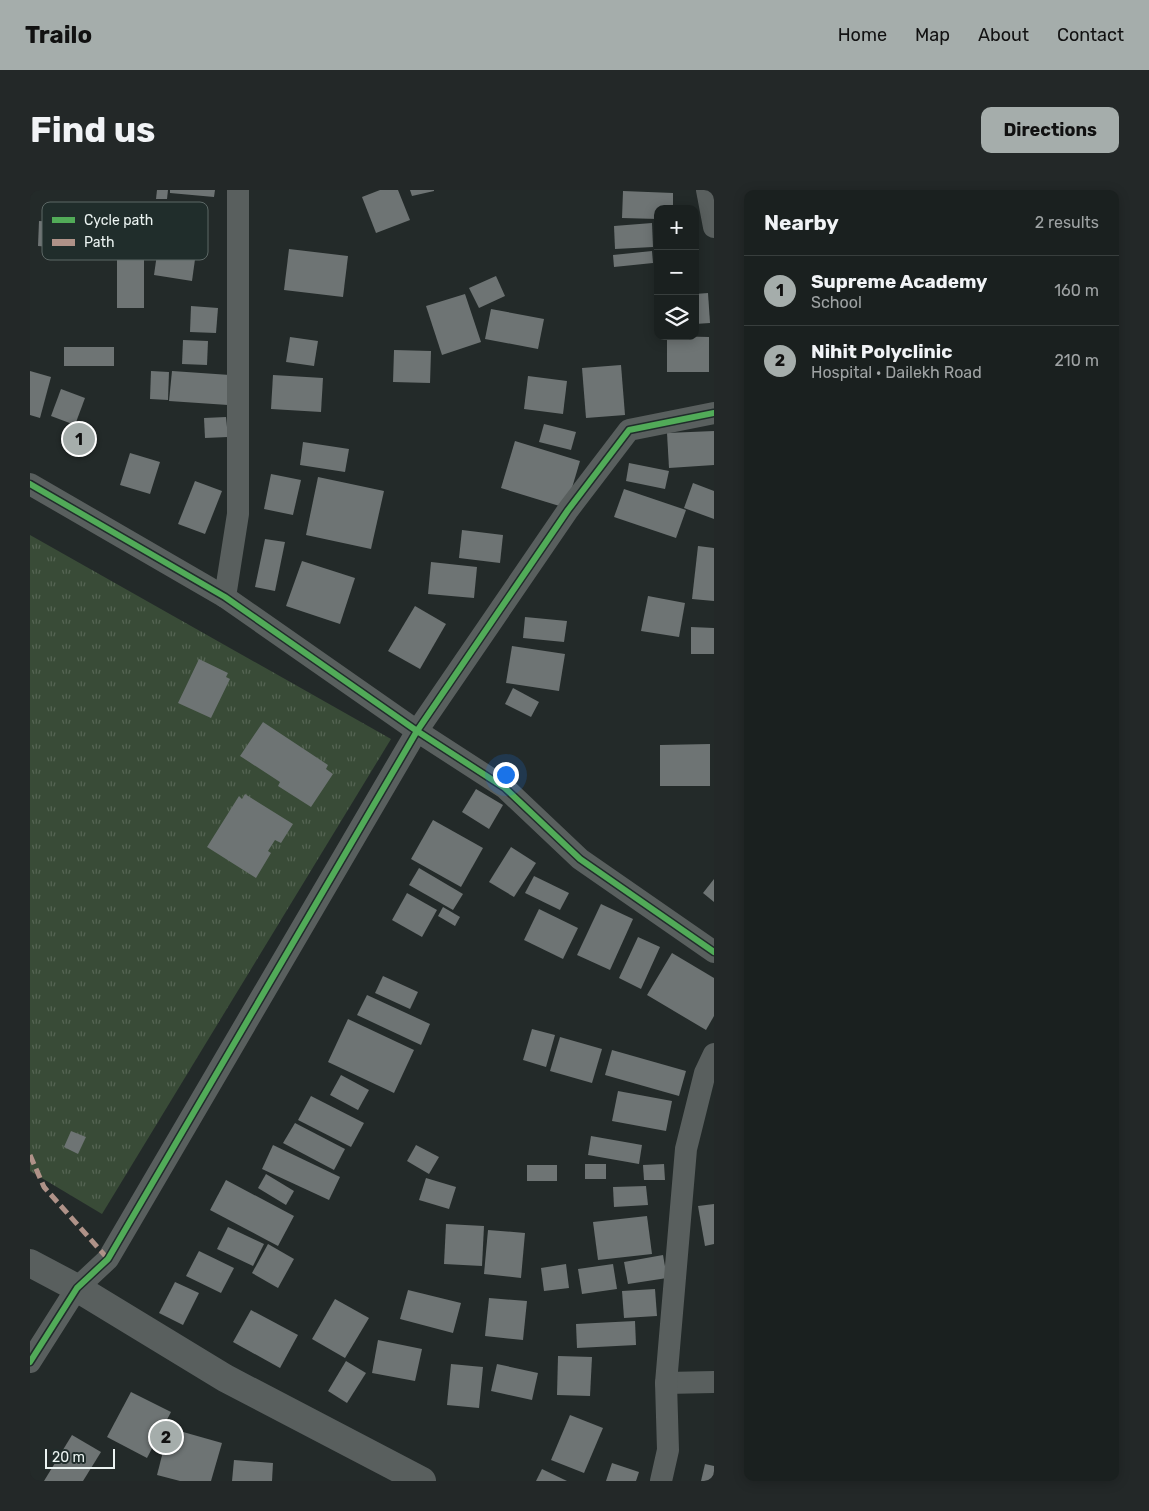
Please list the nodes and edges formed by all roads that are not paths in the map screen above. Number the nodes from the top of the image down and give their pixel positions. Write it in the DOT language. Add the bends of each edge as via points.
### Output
graph roads {
  1 [pos="238,190"];
  2 [pos="707,190"];
  3 [pos="714,221"];
  4 [pos="714,412"];
  5 [pos="30,484"];
  6 [pos="225,597"];
  7 [pos="417,731"];
  8 [pos="714,952"];
  9 [pos="714,1054"];
  10 [pos="30,1263"];
  11 [pos="78,1288"];
  12 [pos="30,1362"];
  13 [pos="714,1382"];
  14 [pos="666,1383"];
  15 [pos="413,1478"];
  16 [pos="661,1481"];
  1 -- 6 [label="street" via="238,514"];
  2 -- 3 [label="street"];
  4 -- 7 [label="street" via="630,430 568,510"];
  5 -- 6 [label="street"];
  6 -- 7 [label="street"];
  7 -- 8 [label="street" via="506,788 580,859"];
  7 -- 11 [label="street" via="108,1259"];
  9 -- 14 [label="street" via="705,1073 686,1149"];
  10 -- 11 [label="street"];
  11 -- 12 [label="street"];
  11 -- 15 [label="street" via="224,1378"];
  13 -- 14 [label="street"];
  14 -- 16 [label="street" via="668,1450"];
}
